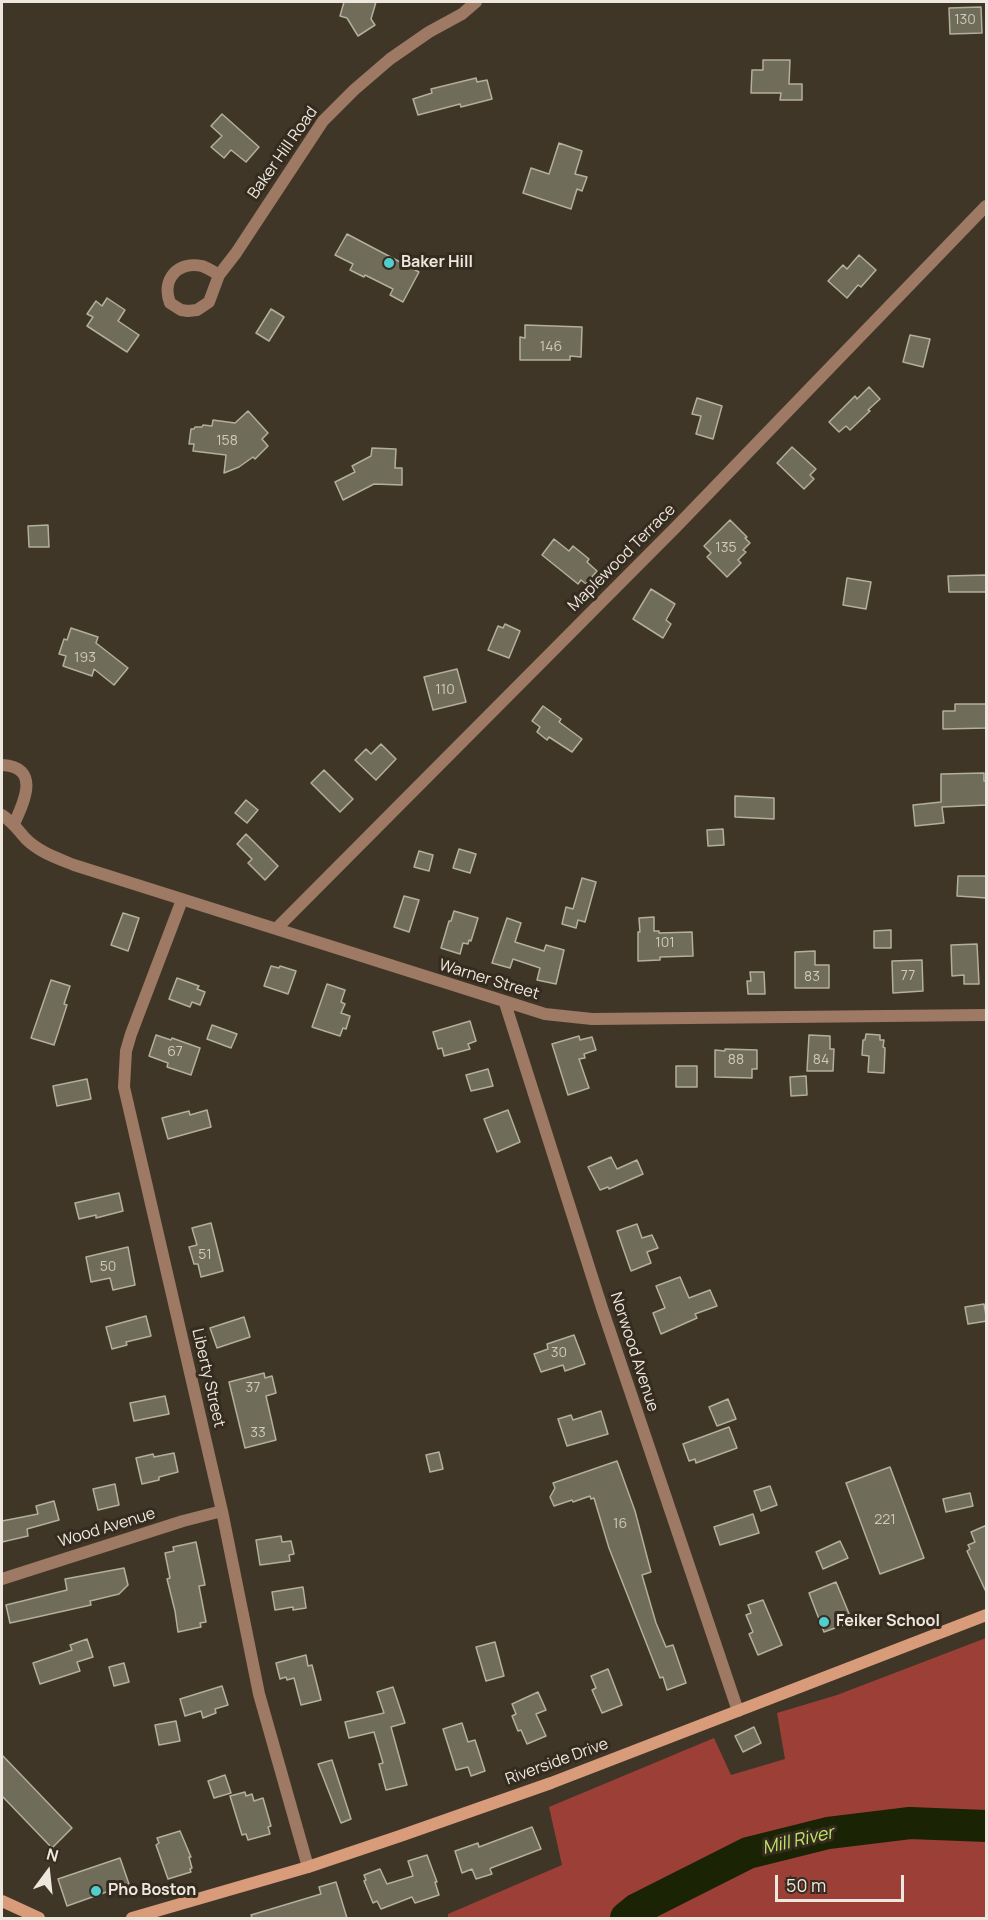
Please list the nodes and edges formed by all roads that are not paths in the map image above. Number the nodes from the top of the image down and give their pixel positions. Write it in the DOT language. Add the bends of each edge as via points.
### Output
graph roads {
  1 [pos="476,2"];
  2 [pos="987,206"];
  3 [pos="219,275"];
  4 [pos="2,765"];
  5 [pos="2,815"];
  6 [pos="14,824"];
  7 [pos="182,900"];
  8 [pos="276,929"];
  9 [pos="505,1003"];
  10 [pos="987,1015"];
  11 [pos="222,1511"];
  12 [pos="2,1579"];
  13 [pos="987,1615"];
  14 [pos="738,1710"];
  15 [pos="308,1867"];
  16 [pos="2,1901"];
  17 [pos="39,1918"];
  18 [pos="132,1918"];
  1 -- 3 [label="street, Baker Hill Road" via="390,59 338,105 311,138"];
  2 -- 8 [label="street, Maplewood Terrace" via="676,527"];
  3 -- 3 [label="street, Baker Hill Road" via="202,266 180,268 168,281 170,303 188,312 203,307 209,302"];
  4 -- 6 [label="street" via="18,770 27,787"];
  5 -- 6 [label="street, Warner Street"];
  6 -- 7 [label="street, Warner Street" via="45,853"];
  7 -- 8 [label="street, Warner Street"];
  7 -- 11 [label="street, Liberty Street" via="131,1034 124,1087"];
  8 -- 9 [label="street, Warner Street"];
  9 -- 10 [label="street, Warner Street" via="578,1019"];
  9 -- 14 [label="street, Norwood Avenue" via="602,1308"];
  11 -- 12 [label="street, Wood Avenue"];
  11 -- 15 [label="street, Liberty Street" via="259,1694"];
  13 -- 14 [label="street, Riverside Drive"];
  14 -- 15 [label="street, Riverside Drive" via="551,1783"];
  15 -- 18 [label="street, Riverside Drive"];
  16 -- 17 [label="street"];
}
